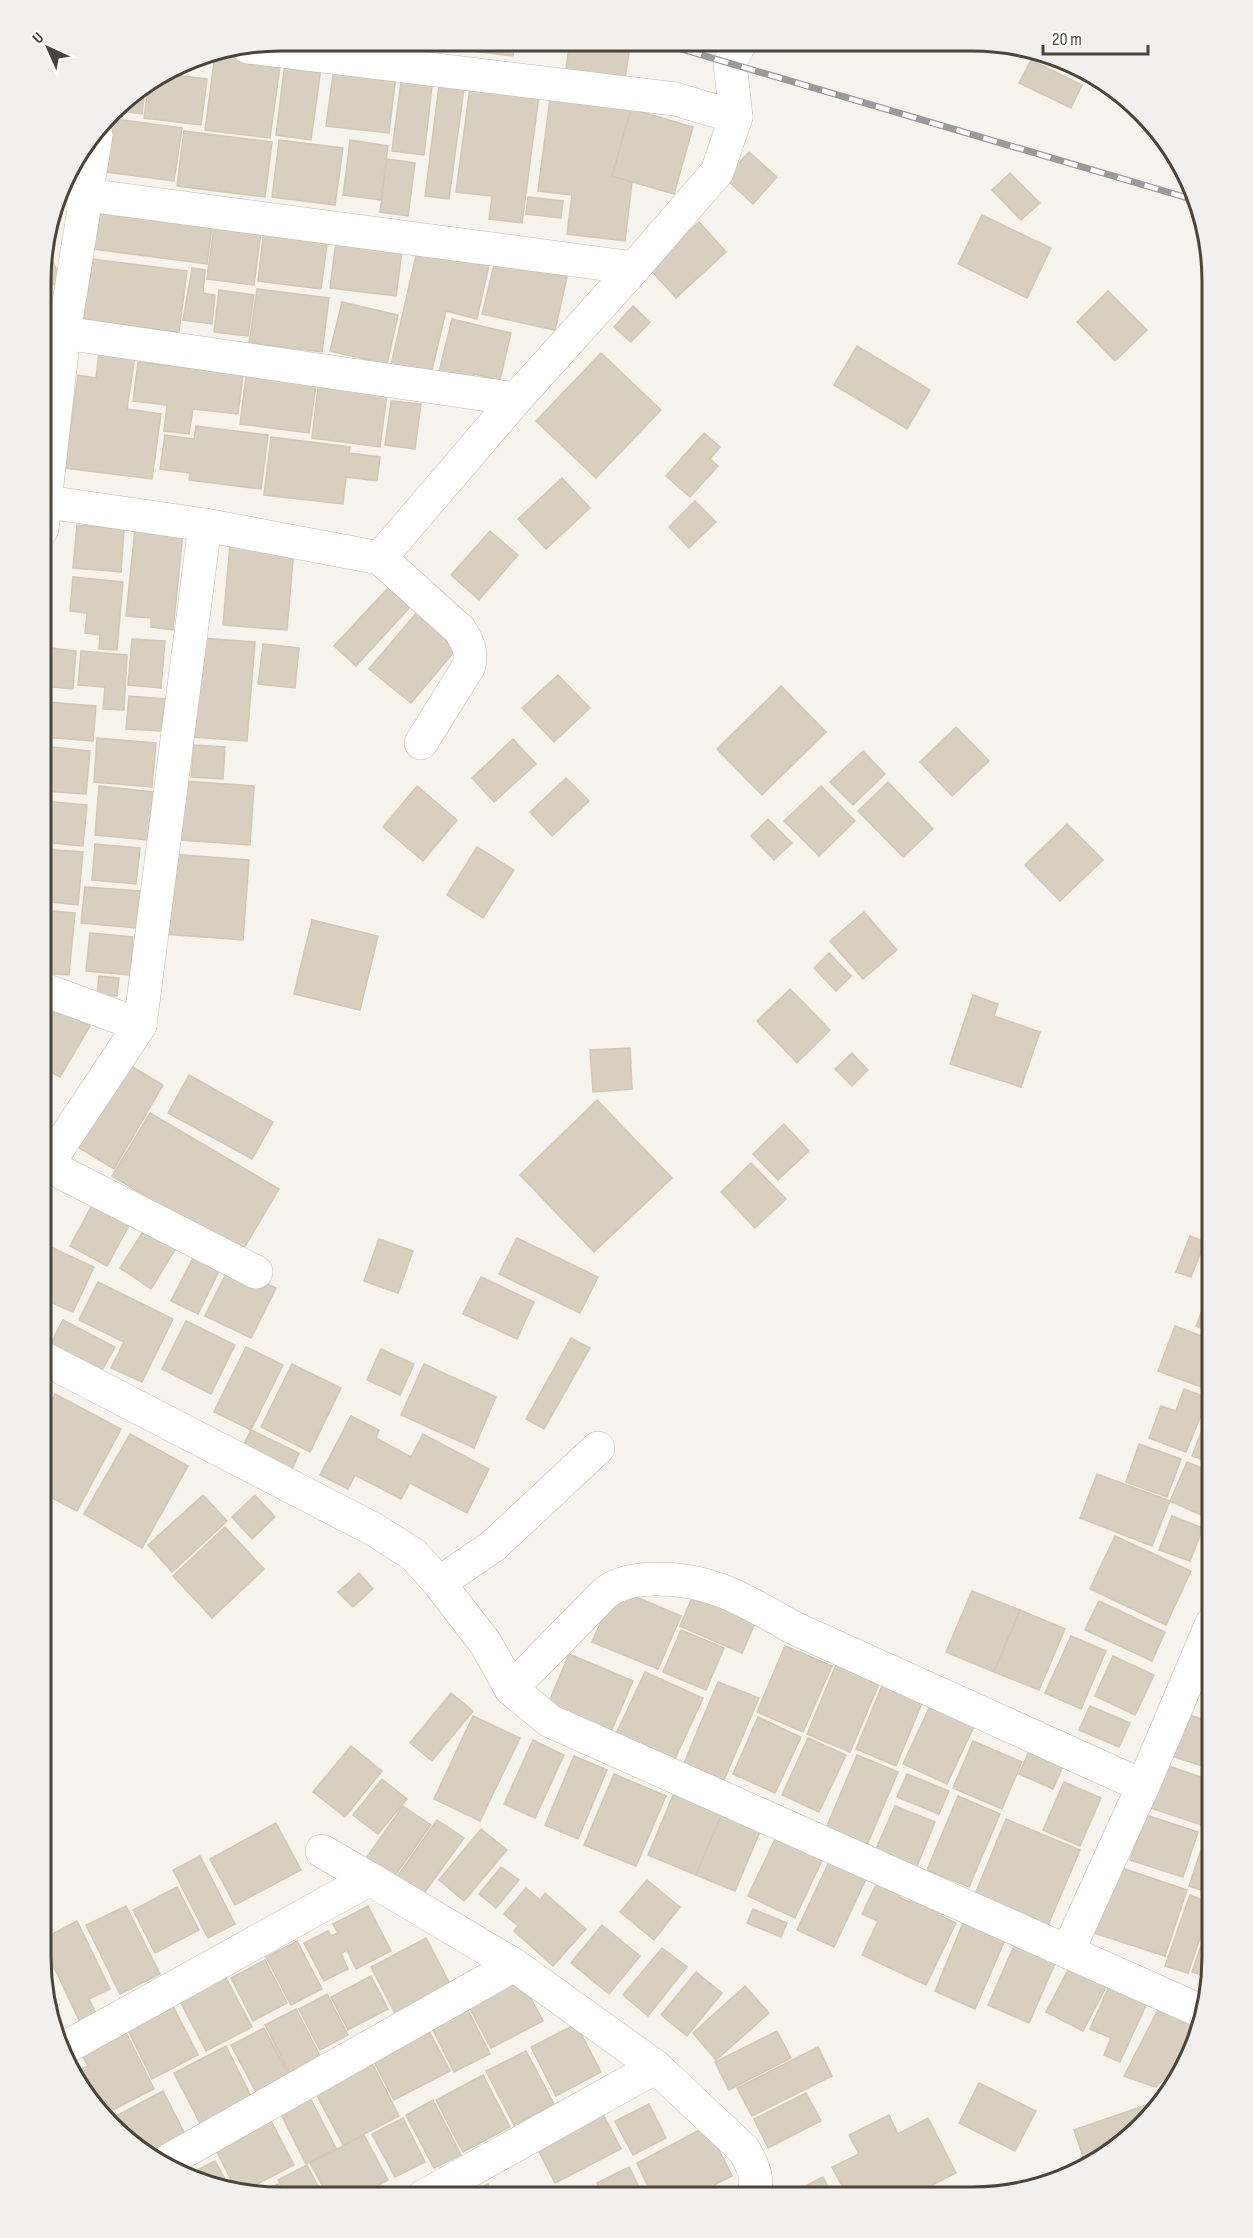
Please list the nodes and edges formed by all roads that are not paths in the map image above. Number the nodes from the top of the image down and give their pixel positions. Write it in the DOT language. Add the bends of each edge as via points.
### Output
graph roads {
  1 [pos="281,51"];
  2 [pos="737,51"];
  3 [pos="736,117"];
  4 [pos="88,157"];
  5 [pos="73,195"];
  6 [pos="634,268"];
  7 [pos="64,333"];
  8 [pos="516,399"];
  9 [pos="51,451"];
  10 [pos="51,515"];
  11 [pos="206,525"];
  12 [pos="380,558"];
  13 [pos="421,743"];
  14 [pos="51,992"];
  15 [pos="140,1025"];
  16 [pos="51,1155"];
  17 [pos="51,1171"];
  18 [pos="256,1272"];
  19 [pos="51,1362"];
  20 [pos="598,1448"];
  21 [pos="439,1583"];
  22 [pos="1202,1647"];
  23 [pos="511,1689"];
  24 [pos="1143,1786"];
  25 [pos="322,1851"];
  26 [pos="370,1879"];
  27 [pos="1068,1951"];
  28 [pos="514,1965"];
  29 [pos="1196,2009"];
  30 [pos="69,2045"];
  31 [pos="656,2067"];
  32 [pos="171,2159"];
  33 [pos="440,2187"];
  34 [pos="755,2187"];
  1 -- 3 [label="street" via="675,99"];
  2 -- 3 [label="street" via="730,63"];
  3 -- 6 [label="street" via="717,172"];
  4 -- 5 [label="street"];
  5 -- 6 [label="street"];
  5 -- 7 [label="street"];
  6 -- 8 [label="street"];
  7 -- 8 [label="street"];
  7 -- 9 [label="street"];
  8 -- 12 [label="street"];
  10 -- 11 [label="street"];
  11 -- 12 [label="street"];
  11 -- 15 [label="street"];
  12 -- 13 [label="street" via="460,630 469,644 469,666"];
  14 -- 15 [label="street"];
  15 -- 16 [label="street"];
  17 -- 18 [label="street"];
  19 -- 21 [label="street" via="375,1530 414,1555"];
  20 -- 21 [label="street" via="493,1546"];
  21 -- 23 [label="street" via="486,1644"];
  22 -- 24 [label="street"];
  23 -- 24 [label="street" via="614,1586 677,1578 709,1585 745,1600 794,1628"];
  23 -- 27 [label="street" via="550,1721"];
  24 -- 27 [label="street"];
  25 -- 26 [label="street"];
  26 -- 28 [label="street"];
  26 -- 30 [label="street"];
  27 -- 29 [label="street"];
  28 -- 31 [label="street"];
  28 -- 32 [label="street"];
  31 -- 33 [label="street"];
  31 -- 34 [label="street" via="744,2150 757,2182"];
}
